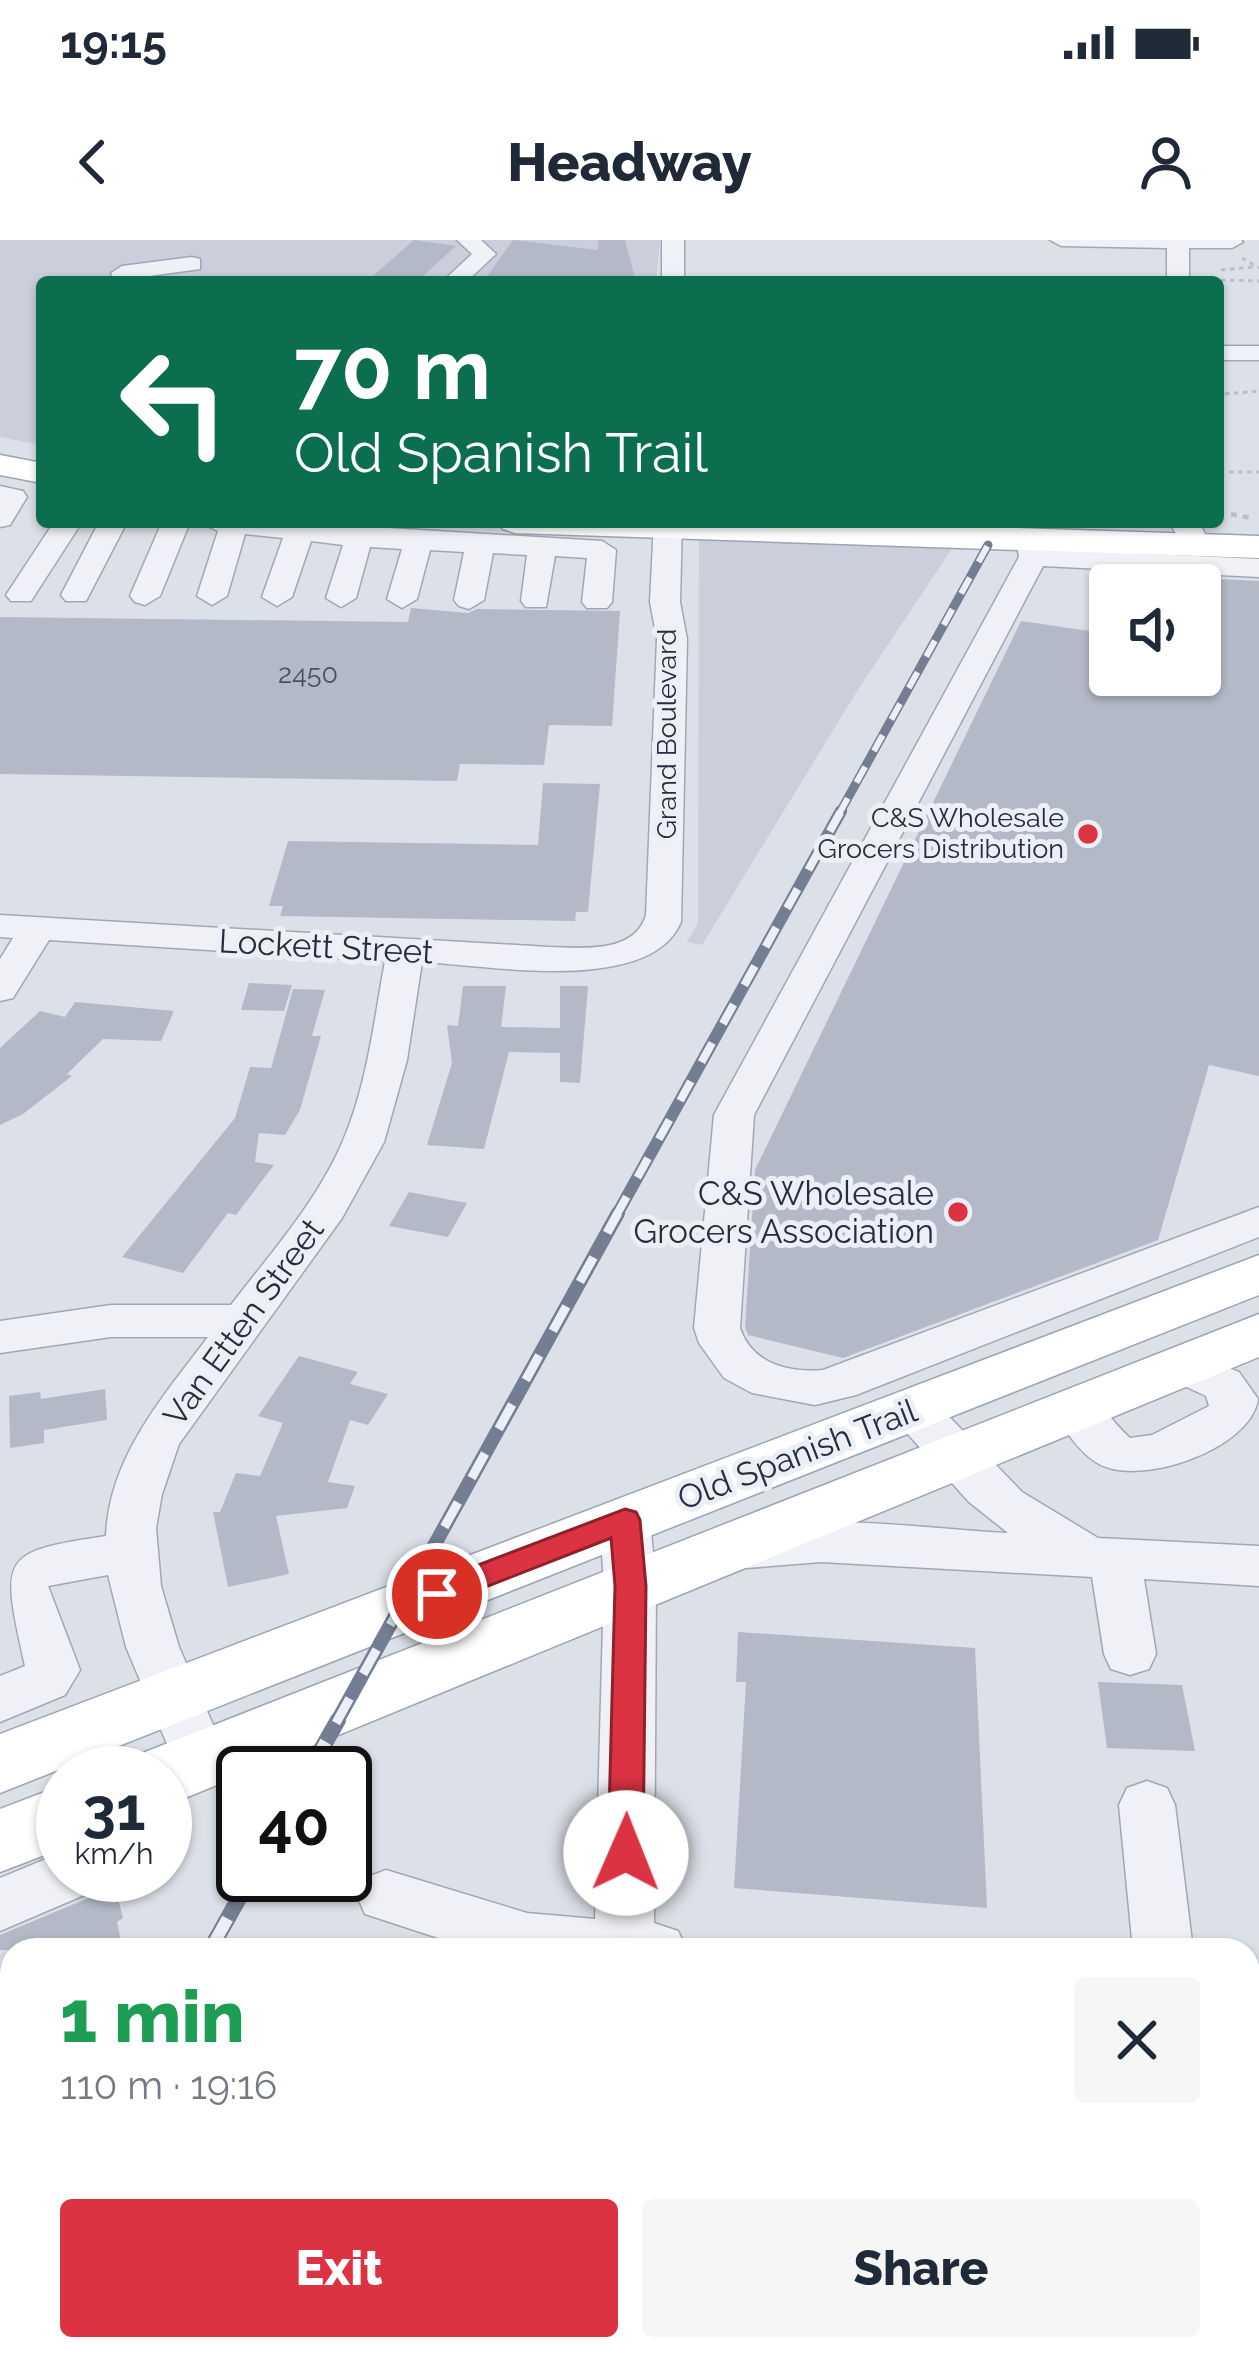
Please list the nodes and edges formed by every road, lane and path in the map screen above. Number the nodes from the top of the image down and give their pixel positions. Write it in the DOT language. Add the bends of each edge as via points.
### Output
graph roads {
  1 [pos="468,240"];
  2 [pos="673,240"];
  3 [pos="1061,240"];
  4 [pos="1178,240"];
  5 [pos="1232,242"];
  6 [pos="196,259"];
  7 [pos="1213,259"];
  8 [pos="1255,266"];
  9 [pos="123,276"];
  10 [pos="460,276"];
  11 [pos="673,276"];
  12 [pos="1178,276"];
  13 [pos="1259,281"];
  14 [pos="1224,353"];
  15 [pos="1259,353"];
  16 [pos="1259,392"];
  17 [pos="1225,394"];
  18 [pos="0,452"];
  19 [pos="36,458"];
  20 [pos="0,465"];
  21 [pos="36,472"];
  22 [pos="1229,472"];
  23 [pos="1259,472"];
  24 [pos="0,494"];
  25 [pos="0,519"];
  26 [pos="64,528"];
  27 [pos="110,528"];
  28 [pos="173,528"];
  29 [pos="222,528"];
  30 [pos="271,528"];
  31 [pos="668,528"];
  32 [pos="729,528"];
  33 [pos="1134,528"];
  34 [pos="1195,530"];
  35 [pos="300,531"];
  36 [pos="1259,533"];
  37 [pos="359,538"];
  38 [pos="418,541"];
  39 [pos="480,544"];
  40 [pos="542,547"];
  41 [pos="1259,547"];
  42 [pos="1032,548"];
  43 [pos="1259,568"];
  44 [pos="21,595"];
  45 [pos="76,595"];
  46 [pos="145,596"];
  47 [pos="212,596"];
  48 [pos="278,597"];
  49 [pos="341,598"];
  50 [pos="402,599"];
  51 [pos="469,600"];
  52 [pos="536,601"];
  53 [pos="597,602"];
  54 [pos="19,927"];
  55 [pos="651,942"];
  56 [pos="405,951"];
  57 [pos="0,990"];
  58 [pos="1259,1221"];
  59 [pos="1259,1274"];
  60 [pos="247,1321"];
  61 [pos="1138,1322"];
  62 [pos="1259,1334"];
  63 [pos="0,1337"];
  64 [pos="1181,1365"];
  65 [pos="913,1409"];
  66 [pos="956,1456"];
  67 [pos="625,1520"];
  68 [pos="132,1552"];
  69 [pos="720,1552"];
  70 [pos="1109,1557"];
  71 [pos="1259,1566"];
  72 [pos="630,1586"];
  73 [pos="1130,1654"];
  74 [pos="172,1696"];
  75 [pos="0,1700"];
  76 [pos="180,1746"];
  77 [pos="0,1764"];
  78 [pos="192,1764"];
  79 [pos="1147,1805"];
  80 [pos="36,1826"];
  81 [pos="0,1840"];
  82 [pos="36,1889"];
  83 [pos="386,1896"];
  84 [pos="0,1905"];
  85 [pos="521,1938"];
  86 [pos="635,1938"];
  87 [pos="1162,1938"];
  1 -- 10 [label="street" via="484,254"];
  2 -- 11 [label="street"];
  3 -- 4 [label="street"];
  4 -- 7 [label="street"];
  4 -- 12 [label="street"];
  5 -- 7 [label="street"];
  6 -- 9 [label="street"];
  7 -- 8 [label="path"];
  7 -- 13 [label="path"];
  14 -- 15 [label="street"];
  16 -- 17 [label="path"];
  18 -- 19 [label="main road"];
  20 -- 21 [label="main road"];
  22 -- 23 [label="path"];
  24 -- 25 [label="street" via="13,497"];
  26 -- 44 [label="street"];
  27 -- 45 [label="street"];
  28 -- 46 [label="street"];
  29 -- 47 [label="street"];
  30 -- 35 [label="street"];
  31 -- 55 [label="street, Grand Boulevard" via="664,915"];
  32 -- 42 [label="main road"];
  33 -- 34 [label="main road"];
  34 -- 36 [label="main road"];
  34 -- 41 [label="main road"];
  34 -- 42 [label="main road"];
  35 -- 37 [label="street"];
  35 -- 48 [label="street"];
  37 -- 38 [label="street"];
  37 -- 49 [label="street"];
  38 -- 39 [label="street"];
  38 -- 50 [label="street"];
  39 -- 40 [label="street"];
  39 -- 51 [label="street"];
  40 -- 52 [label="street"];
  40 -- 53 [label="street" via="602,550"];
  42 -- 43 [label="street"];
  42 -- 58 [label="street" via="734,1115 720,1347 752,1374 817,1388"];
  54 -- 56 [label="street, Lockett Street"];
  54 -- 57 [label="street"];
  55 -- 56 [label="street, Lockett Street" via="597,956"];
  56 -- 60 [label="street, Van Etten Street" via="363,1142"];
  59 -- 61 [label="main road, Old Spanish Trail"];
  60 -- 63 [label="street" via="111,1321"];
  60 -- 68 [label="street, Van Etten Street" via="158,1438 141,1477"];
  61 -- 64 [label="main road"];
  61 -- 65 [label="main road, Old Spanish Trail"];
  62 -- 64 [label="main road, Old Spanish Trail"];
  64 -- 66 [label="main road, Old Spanish Trail"];
  65 -- 66 [label="street"];
  65 -- 67 [label="main road, Old Spanish Trail"];
  66 -- 69 [label="main road, Old Spanish Trail"];
  66 -- 70 [label="street" via="1033,1528"];
  67 -- 72 [label="street"];
  67 -- 74 [label="main road, Old Spanish Trail"];
  68 -- 74 [label="street, Van Etten Street" via="133,1584"];
  68 -- 75 [label="street" via="45,1564 27,1574 21,1590 53,1670"];
  69 -- 70 [label="street" via="821,1543"];
  69 -- 72 [label="main road, Old Spanish Trail"];
  70 -- 71 [label="street"];
  70 -- 73 [label="street"];
  72 -- 78 [label="main road, Old Spanish Trail"];
  72 -- 86 [label="street"];
  74 -- 76 [label="street, Van Etten Street"];
  74 -- 77 [label="main road, Old Spanish Trail"];
  79 -- 87 [label="street"];
  80 -- 81 [label="main road"];
  82 -- 84 [label="street"];
  83 -- 85 [label="street"];
}
